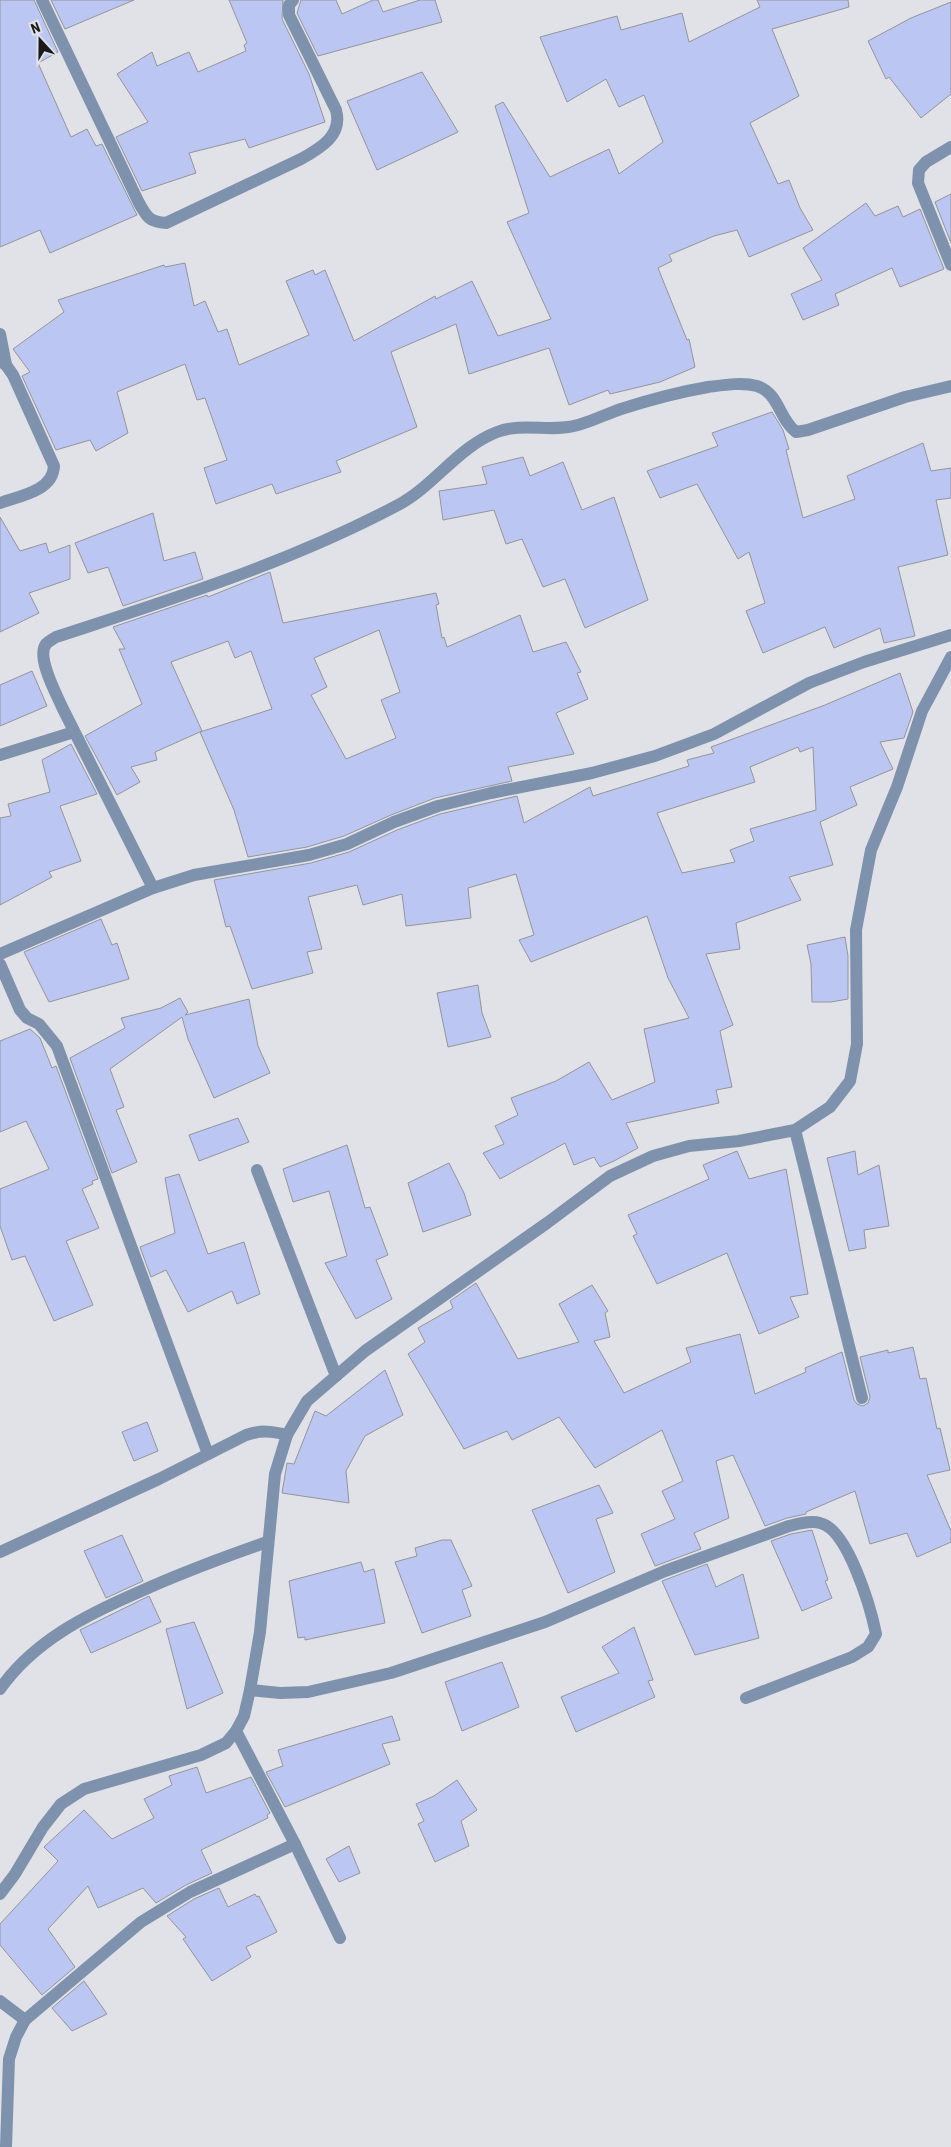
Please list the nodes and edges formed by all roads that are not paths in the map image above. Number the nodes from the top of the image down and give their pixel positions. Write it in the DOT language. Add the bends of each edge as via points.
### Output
graph roads {
  1 [pos="42,0"];
  2 [pos="293,0"];
  3 [pos="951,147"];
  4 [pos="951,264"];
  5 [pos="0,334"];
  6 [pos="3,363"];
  7 [pos="951,386"];
  8 [pos="0,503"];
  9 [pos="951,635"];
  10 [pos="951,656"];
  11 [pos="74,732"];
  12 [pos="0,755"];
  13 [pos="153,888"];
  14 [pos="0,954"];
  15 [pos="0,964"];
  16 [pos="795,1130"];
  17 [pos="257,1170"];
  18 [pos="336,1376"];
  19 [pos="862,1398"];
  20 [pos="287,1435"];
  21 [pos="208,1454"];
  22 [pos="267,1542"];
  23 [pos="0,1552"];
  24 [pos="0,1689"];
  25 [pos="250,1690"];
  26 [pos="746,1698"];
  27 [pos="236,1730"];
  28 [pos="295,1844"];
  29 [pos="0,1894"];
  30 [pos="340,1938"];
  31 [pos="0,2001"];
  32 [pos="25,2020"];
  33 [pos="6,2147"];
  1 -- 2 [label="street" via="145,215 153,222 166,223 316,151 336,132 339,120 336,110 289,14"];
  3 -- 4 [label="street" via="926,162 919,170 918,183"];
  5 -- 6 [label="street"];
  6 -- 8 [label="street" via="13,375 54,466 47,484"];
  7 -- 11 [label="street" via="905,397 796,432 788,426 778,404 763,388 731,384 682,392 559,429 516,427 497,432 478,441 400,504 367,520 252,571 56,637 45,645 42,658"];
  9 -- 13 [label="street" via="809,683 714,734 656,756 438,806 347,844 309,855 194,875"];
  10 -- 16 [label="street" via="922,711 872,850 856,930 857,1044 850,1081 830,1107"];
  11 -- 12 [label="street"];
  11 -- 13 [label="street"];
  13 -- 14 [label="street"];
  15 -- 21 [label="street" via="20,1010 39,1024 57,1046"];
  16 -- 18 [label="street" via="690,1146 652,1156 610,1176 366,1351"];
  16 -- 19 [label="street"];
  17 -- 18 [label="street"];
  18 -- 20 [label="street" via="307,1401"];
  20 -- 21 [label="street" via="260,1431"];
  20 -- 22 [label="street" via="274,1474"];
  21 -- 23 [label="street"];
  22 -- 24 [label="street" via="192,1568 80,1619 38,1648"];
  22 -- 25 [label="street" via="260,1632"];
  25 -- 26 [label="street" via="308,1692 391,1673 545,1622 657,1574 789,1526 820,1522 829,1528 848,1554 876,1634 868,1647 852,1657"];
  25 -- 27 [label="street" via="244,1716"];
  27 -- 28 [label="street"];
  27 -- 29 [label="street" via="226,1743 202,1755 84,1789 61,1804"];
  28 -- 30 [label="street"];
  28 -- 32 [label="street" via="190,1892 141,1922"];
  31 -- 32 [label="street"];
  32 -- 33 [label="street" via="9,2059"];
}
